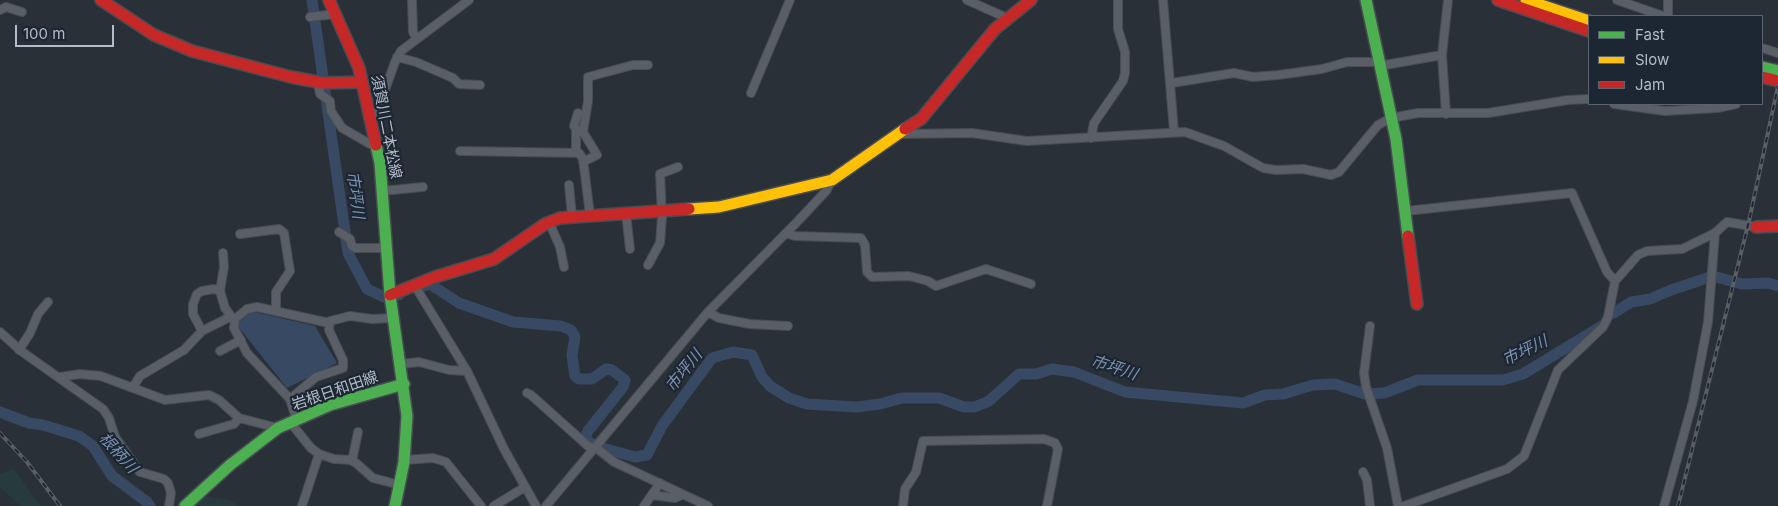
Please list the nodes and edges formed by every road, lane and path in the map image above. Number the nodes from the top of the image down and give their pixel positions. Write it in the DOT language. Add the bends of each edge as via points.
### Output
graph roads {
  1 [pos="101,0"];
  2 [pos="329,0"];
  3 [pos="412,0"];
  4 [pos="468,0"];
  5 [pos="790,0"];
  6 [pos="967,0"];
  7 [pos="1031,0"];
  8 [pos="1118,0"];
  9 [pos="1163,0"];
  10 [pos="1366,0"];
  11 [pos="1448,0"];
  12 [pos="1498,0"];
  13 [pos="1526,0"];
  14 [pos="1618,0"];
  15 [pos="1668,0"];
  16 [pos="0,10"];
  17 [pos="22,12"];
  18 [pos="335,14"];
  19 [pos="1661,15"];
  20 [pos="1668,15"];
  21 [pos="310,17"];
  22 [pos="1007,18"];
  23 [pos="1588,21"];
  24 [pos="1588,31"];
  25 [pos="416,38"];
  26 [pos="1763,48"];
  27 [pos="1778,53"];
  28 [pos="1442,55"];
  29 [pos="397,57"];
  30 [pos="1379,64"];
  31 [pos="648,65"];
  32 [pos="1767,72"];
  33 [pos="318,82"];
  34 [pos="362,82"];
  35 [pos="1778,82"];
  36 [pos="1172,83"];
  37 [pos="480,85"];
  38 [pos="751,93"];
  39 [pos="1588,99"];
  40 [pos="1626,105"];
  41 [pos="1731,105"];
  42 [pos="1639,106"];
  43 [pos="578,113"];
  44 [pos="1446,114"];
  45 [pos="371,117"];
  46 [pos="1391,118"];
  47 [pos="1174,131"];
  48 [pos="901,134"];
  49 [pos="1090,138"];
  50 [pos="377,145"];
  51 [pos="460,151"];
  52 [pos="576,152"];
  53 [pos="583,162"];
  54 [pos="678,167"];
  55 [pos="832,180"];
  56 [pos="569,185"];
  57 [pos="423,187"];
  58 [pos="382,191"];
  59 [pos="662,211"];
  60 [pos="1406,211"];
  61 [pos="626,213"];
  62 [pos="590,215"];
  63 [pos="572,216"];
  64 [pos="549,222"];
  65 [pos="1778,226"];
  66 [pos="1756,227"];
  67 [pos="339,232"];
  68 [pos="786,233"];
  69 [pos="1715,233"];
  70 [pos="240,234"];
  71 [pos="386,248"];
  72 [pos="630,249"];
  73 [pos="223,253"];
  74 [pos="648,265"];
  75 [pos="564,267"];
  76 [pos="1615,281"];
  77 [pos="1031,284"];
  78 [pos="415,286"];
  79 [pos="220,291"];
  80 [pos="390,295"];
  81 [pos="48,302"];
  82 [pos="1417,304"];
  83 [pos="276,311"];
  84 [pos="708,312"];
  85 [pos="393,318"];
  86 [pos="232,319"];
  87 [pos="329,323"];
  88 [pos="788,326"];
  89 [pos="1370,326"];
  90 [pos="202,331"];
  91 [pos="0,332"];
  92 [pos="241,340"];
  93 [pos="19,350"];
  94 [pos="220,352"];
  95 [pos="401,364"];
  96 [pos="467,371"];
  97 [pos="60,377"];
  98 [pos="404,384"];
  99 [pos="133,387"];
  100 [pos="527,393"];
  101 [pos="290,399"];
  102 [pos="239,418"];
  103 [pos="293,420"];
  104 [pos="278,428"];
  105 [pos="358,432"];
  106 [pos="199,434"];
  107 [pos="594,449"];
  108 [pos="319,454"];
  109 [pos="404,460"];
  110 [pos="352,461"];
  111 [pos="1363,472"];
  112 [pos="660,483"];
  113 [pos="400,485"];
  114 [pos="525,486"];
  115 [pos="652,495"];
  116 [pos="682,495"];
  117 [pos="169,506"];
  118 [pos="185,506"];
  119 [pos="302,506"];
  120 [pos="395,506"];
  121 [pos="481,506"];
  122 [pos="494,506"];
  123 [pos="536,506"];
  124 [pos="546,506"];
  125 [pos="644,506"];
  126 [pos="708,506"];
  127 [pos="903,506"];
  128 [pos="1047,506"];
  129 [pos="1370,506"];
  130 [pos="1398,506"];
  131 [pos="1404,506"];
  132 [pos="1664,506"];
  1 -- 33 [label="main road" via="154,35 189,50"];
  2 -- 18 [label="main road, 須賀川二本松線"];
  3 -- 25 [label="street"];
  4 -- 25 [label="street"];
  5 -- 38 [label="street"];
  6 -- 22 [label="street"];
  7 -- 22 [label="main road"];
  8 -- 49 [label="street" via="1118,29 1125,52 1125,73 1123,81 1094,123"];
  9 -- 36 [label="street"];
  10 -- 30 [label="main road"];
  11 -- 28 [label="street"];
  12 -- 24 [label="main road"];
  13 -- 23 [label="main road"];
  14 -- 19 [label="street"];
  15 -- 20 [label="street"];
  16 -- 17 [label="street" via="6,7"];
  18 -- 21 [label="street"];
  18 -- 34 [label="main road, 須賀川二本松線"];
  22 -- 48 [label="main road" via="921,119"];
  25 -- 29 [label="street"];
  26 -- 27 [label="street"];
  28 -- 30 [label="street"];
  28 -- 44 [label="street"];
  29 -- 37 [label="street" via="453,78 459,84"];
  29 -- 45 [label="street" via="381,104"];
  30 -- 36 [label="street" via="1347,62 1278,75 1253,77 1234,74"];
  30 -- 46 [label="main road"];
  31 -- 53 [label="street" via="633,65 588,77 584,132 597,155"];
  32 -- 35 [label="main road"];
  33 -- 34 [label="main road"];
  33 -- 50 [label="street" via="320,94 330,102 331,111 342,128"];
  34 -- 45 [label="main road, 須賀川二本松線"];
  36 -- 47 [label="street"];
  39 -- 44 [label="street" via="1505,112"];
  40 -- 42 [label="street"];
  41 -- 42 [label="street" via="1666,111"];
  43 -- 52 [label="street" via="574,126"];
  44 -- 46 [label="street" via="1402,114"];
  45 -- 50 [label="main road, 須賀川二本松線"];
  46 -- 47 [label="street" via="1378,125 1340,172 1332,175 1303,169 1263,168 1201,136"];
  46 -- 60 [label="main road"];
  47 -- 49 [label="street"];
  48 -- 49 [label="street" via="972,133 1027,141"];
  48 -- 55 [label="main road"];
  50 -- 58 [label="main road, 須賀川二本松線"];
  51 -- 52 [label="street"];
  52 -- 53 [label="street" via="582,155"];
  53 -- 62 [label="street"];
  54 -- 59 [label="street" via="660,174"];
  55 -- 59 [label="main road" via="723,206"];
  55 -- 68 [label="street" via="826,192"];
  56 -- 63 [label="street"];
  57 -- 58 [label="street"];
  58 -- 71 [label="main road, 須賀川二本松線"];
  59 -- 61 [label="main road"];
  59 -- 74 [label="street" via="659,247"];
  60 -- 76 [label="street" via="1572,192 1607,272"];
  60 -- 82 [label="main road"];
  61 -- 62 [label="main road"];
  61 -- 72 [label="street"];
  62 -- 63 [label="main road"];
  63 -- 64 [label="main road"];
  64 -- 75 [label="street" via="560,247"];
  64 -- 78 [label="main road" via="494,259"];
  65 -- 66 [label="main road"];
  66 -- 69 [label="street" via="1727,222"];
  67 -- 71 [label="street" via="350,239 355,248"];
  68 -- 77 [label="street" via="861,238 865,245 867,272 872,277 909,276 936,286 986,269"];
  68 -- 84 [label="street"];
  69 -- 76 [label="street" via="1682,249 1642,253"];
  69 -- 132 [label="street" via="1708,322 1693,401"];
  70 -- 83 [label="street" via="279,229 284,233 290,271 276,292"];
  71 -- 80 [label="main road, 須賀川二本松線"];
  73 -- 79 [label="street"];
  76 -- 131 [label="street" via="1606,321 1599,332 1558,370 1524,456 1507,469"];
  78 -- 80 [label="main road"];
  78 -- 96 [label="street"];
  79 -- 86 [label="street"];
  79 -- 90 [label="street" via="202,291 194,298 193,314"];
  80 -- 85 [label="main road, 須賀川二本松線"];
  81 -- 93 [label="street"];
  83 -- 86 [label="street" via="257,307 247,309"];
  83 -- 87 [label="street"];
  84 -- 88 [label="street" via="718,318 750,324"];
  84 -- 107 [label="street"];
  85 -- 87 [label="street" via="350,316"];
  85 -- 95 [label="main road, 須賀川二本松線"];
  86 -- 90 [label="street"];
  86 -- 92 [label="street"];
  87 -- 101 [label="street" via="343,368 316,377"];
  89 -- 130 [label="street" via="1364,373 1366,387 1387,448"];
  90 -- 99 [label="street" via="184,350 140,376"];
  91 -- 93 [label="street"];
  92 -- 94 [label="street"];
  92 -- 101 [label="street" via="255,362"];
  93 -- 97 [label="street"];
  95 -- 96 [label="street" via="419,362"];
  95 -- 98 [label="main road, 須賀川二本松線"];
  96 -- 114 [label="street"];
  97 -- 99 [label="street" via="88,374"];
  97 -- 117 [label="street" via="107,414 115,437 140,472 166,481 171,490"];
  98 -- 103 [label="main road, 岩根日和田線" via="330,405"];
  98 -- 109 [label="main road, 須賀川二本松線" via="407,423"];
  99 -- 102 [label="street" via="168,400 209,395"];
  100 -- 107 [label="street"];
  101 -- 103 [label="street"];
  102 -- 104 [label="street"];
  102 -- 106 [label="street" via="234,424"];
  103 -- 104 [label="main road, 岩根日和田線"];
  103 -- 108 [label="street" via="311,448"];
  104 -- 118 [label="main road, 岩根日和田線"];
  105 -- 110 [label="street"];
  107 -- 112 [label="street"];
  107 -- 124 [label="street"];
  108 -- 110 [label="street"];
  108 -- 119 [label="street"];
  109 -- 113 [label="main road, 須賀川二本松線"];
  109 -- 121 [label="street" via="433,458 446,462"];
  110 -- 113 [label="street" via="373,478"];
  111 -- 129 [label="street"];
  112 -- 115 [label="street"];
  112 -- 116 [label="street"];
  113 -- 120 [label="main road, 須賀川二本松線"];
  114 -- 122 [label="street"];
  114 -- 123 [label="street"];
  115 -- 116 [label="street" via="675,498"];
  115 -- 125 [label="street"];
  116 -- 126 [label="street"];
  127 -- 128 [label="street" via="905,489 916,472 923,441 1044,439 1055,443 1058,449"];
}
